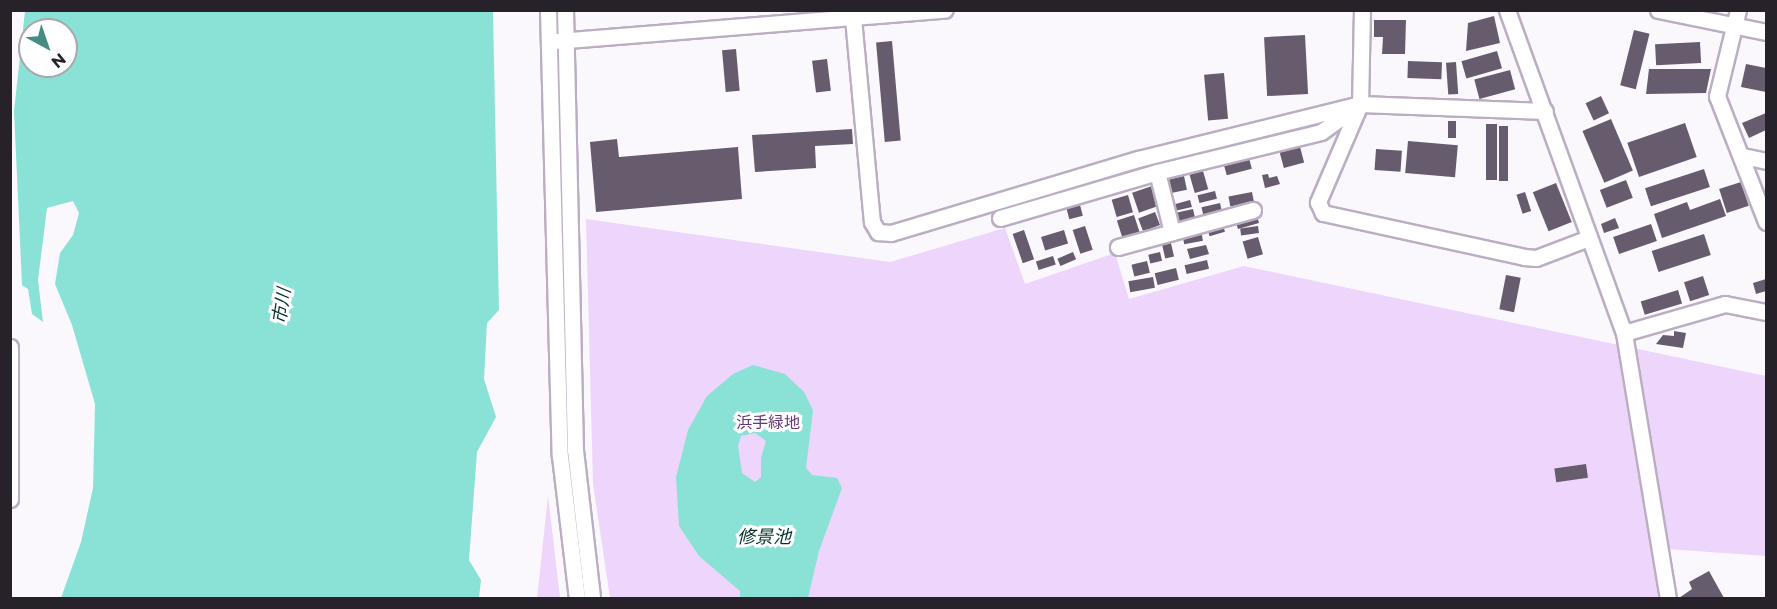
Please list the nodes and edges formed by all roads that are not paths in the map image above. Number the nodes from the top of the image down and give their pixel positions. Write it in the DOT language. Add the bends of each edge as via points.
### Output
graph roads {
  1 [pos="548,10"];
  2 [pos="565,10"];
  3 [pos="945,10"];
  4 [pos="1362,10"];
  5 [pos="1507,10"];
  6 [pos="1658,10"];
  7 [pos="734,17"];
  8 [pos="1736,17"];
  9 [pos="853,18"];
  10 [pos="1767,32"];
  11 [pos="566,40"];
  12 [pos="548,42"];
  13 [pos="1360,104"];
  14 [pos="1545,111"];
  15 [pos="1743,156"];
  16 [pos="1767,161"];
  17 [pos="1157,172"];
  18 [pos="1253,210"];
  19 [pos="1000,218"];
  20 [pos="1767,222"];
  21 [pos="1172,232"];
  22 [pos="1590,238"];
  23 [pos="1118,247"];
  24 [pos="1767,312"];
  25 [pos="1624,333"];
  26 [pos="10,347"];
  27 [pos="10,499"];
  28 [pos="577,598"];
  29 [pos="592,598"];
  30 [pos="1668,598"];
  1 -- 12 [label="street"];
  2 -- 11 [label="street"];
  3 -- 9 [label="street"];
  4 -- 13 [label="street"];
  5 -- 14 [label="street"];
  6 -- 8 [label="street"];
  7 -- 9 [label="street"];
  7 -- 11 [label="street"];
  8 -- 10 [label="street"];
  8 -- 15 [label="street" via="1717,96"];
  9 -- 13 [label="street" via="872,222 878,232 891,232 1138,159"];
  11 -- 12 [label="street"];
  11 -- 29 [label="street" via="574,450"];
  12 -- 28 [label="street" via="560,456"];
  13 -- 14 [label="street"];
  13 -- 17 [label="street" via="1321,132"];
  13 -- 22 [label="street" via="1318,202 1323,213 1524,257 1536,258"];
  14 -- 22 [label="street"];
  15 -- 16 [label="street"];
  15 -- 20 [label="street"];
  17 -- 19 [label="street"];
  17 -- 21 [label="street"];
  18 -- 21 [label="street"];
  21 -- 23 [label="street"];
  22 -- 25 [label="street"];
  24 -- 25 [label="street" via="1725,304"];
  25 -- 30 [label="street"];
  26 -- 27 [label="street"];
}
